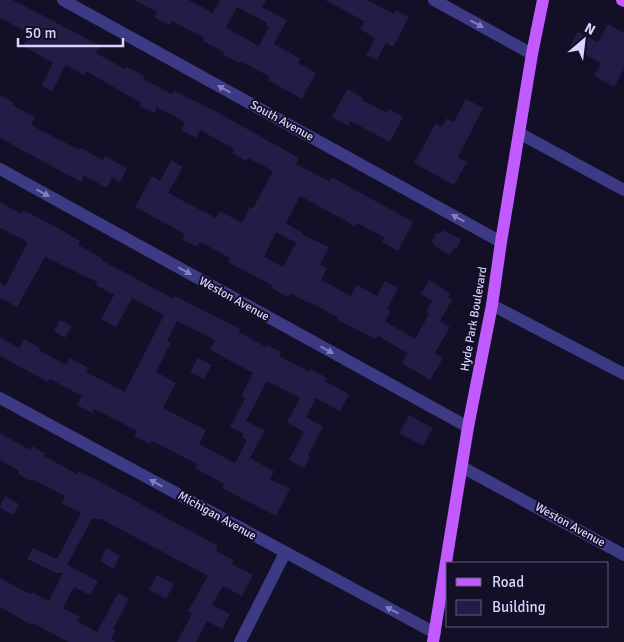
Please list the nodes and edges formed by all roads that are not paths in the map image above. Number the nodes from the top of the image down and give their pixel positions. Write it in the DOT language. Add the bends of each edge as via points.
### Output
graph roads {
  1 [pos="63,0"];
  2 [pos="434,0"];
  3 [pos="543,0"];
  4 [pos="532,54"];
  5 [pos="519,133"];
  6 [pos="0,169"];
  7 [pos="624,190"];
  8 [pos="501,242"];
  9 [pos="492,305"];
  10 [pos="624,374"];
  11 [pos="0,398"];
  12 [pos="468,427"];
  13 [pos="462,467"];
  14 [pos="285,553"];
  15 [pos="624,555"];
  16 [pos="446,562"];
  17 [pos="446,564"];
  18 [pos="434,637"];
  19 [pos="240,642"];
  8 -- 1 [label="street, South Avenue, one-way"];
  2 -- 4 [label="street, one-way"];
  3 -- 4 [label="main road, Hyde Park Boulevard"];
  4 -- 5 [label="main road, Hyde Park Boulevard"];
  5 -- 7 [label="street"];
  5 -- 8 [label="main road, Hyde Park Boulevard"];
  6 -- 12 [label="street, Weston Avenue, one-way"];
  8 -- 9 [label="main road, Hyde Park Boulevard"];
  9 -- 10 [label="street"];
  9 -- 12 [label="main road, Hyde Park Boulevard"];
  14 -- 11 [label="street, Michigan Avenue, one-way"];
  12 -- 13 [label="main road, Hyde Park Boulevard"];
  13 -- 15 [label="street, Weston Avenue"];
  13 -- 16 [label="main road, Hyde Park Boulevard"];
  18 -- 14 [label="street, Michigan Avenue, one-way"];
  14 -- 19 [label="street"];
  17 -- 18 [label="main road, Hyde Park Boulevard"];
}
